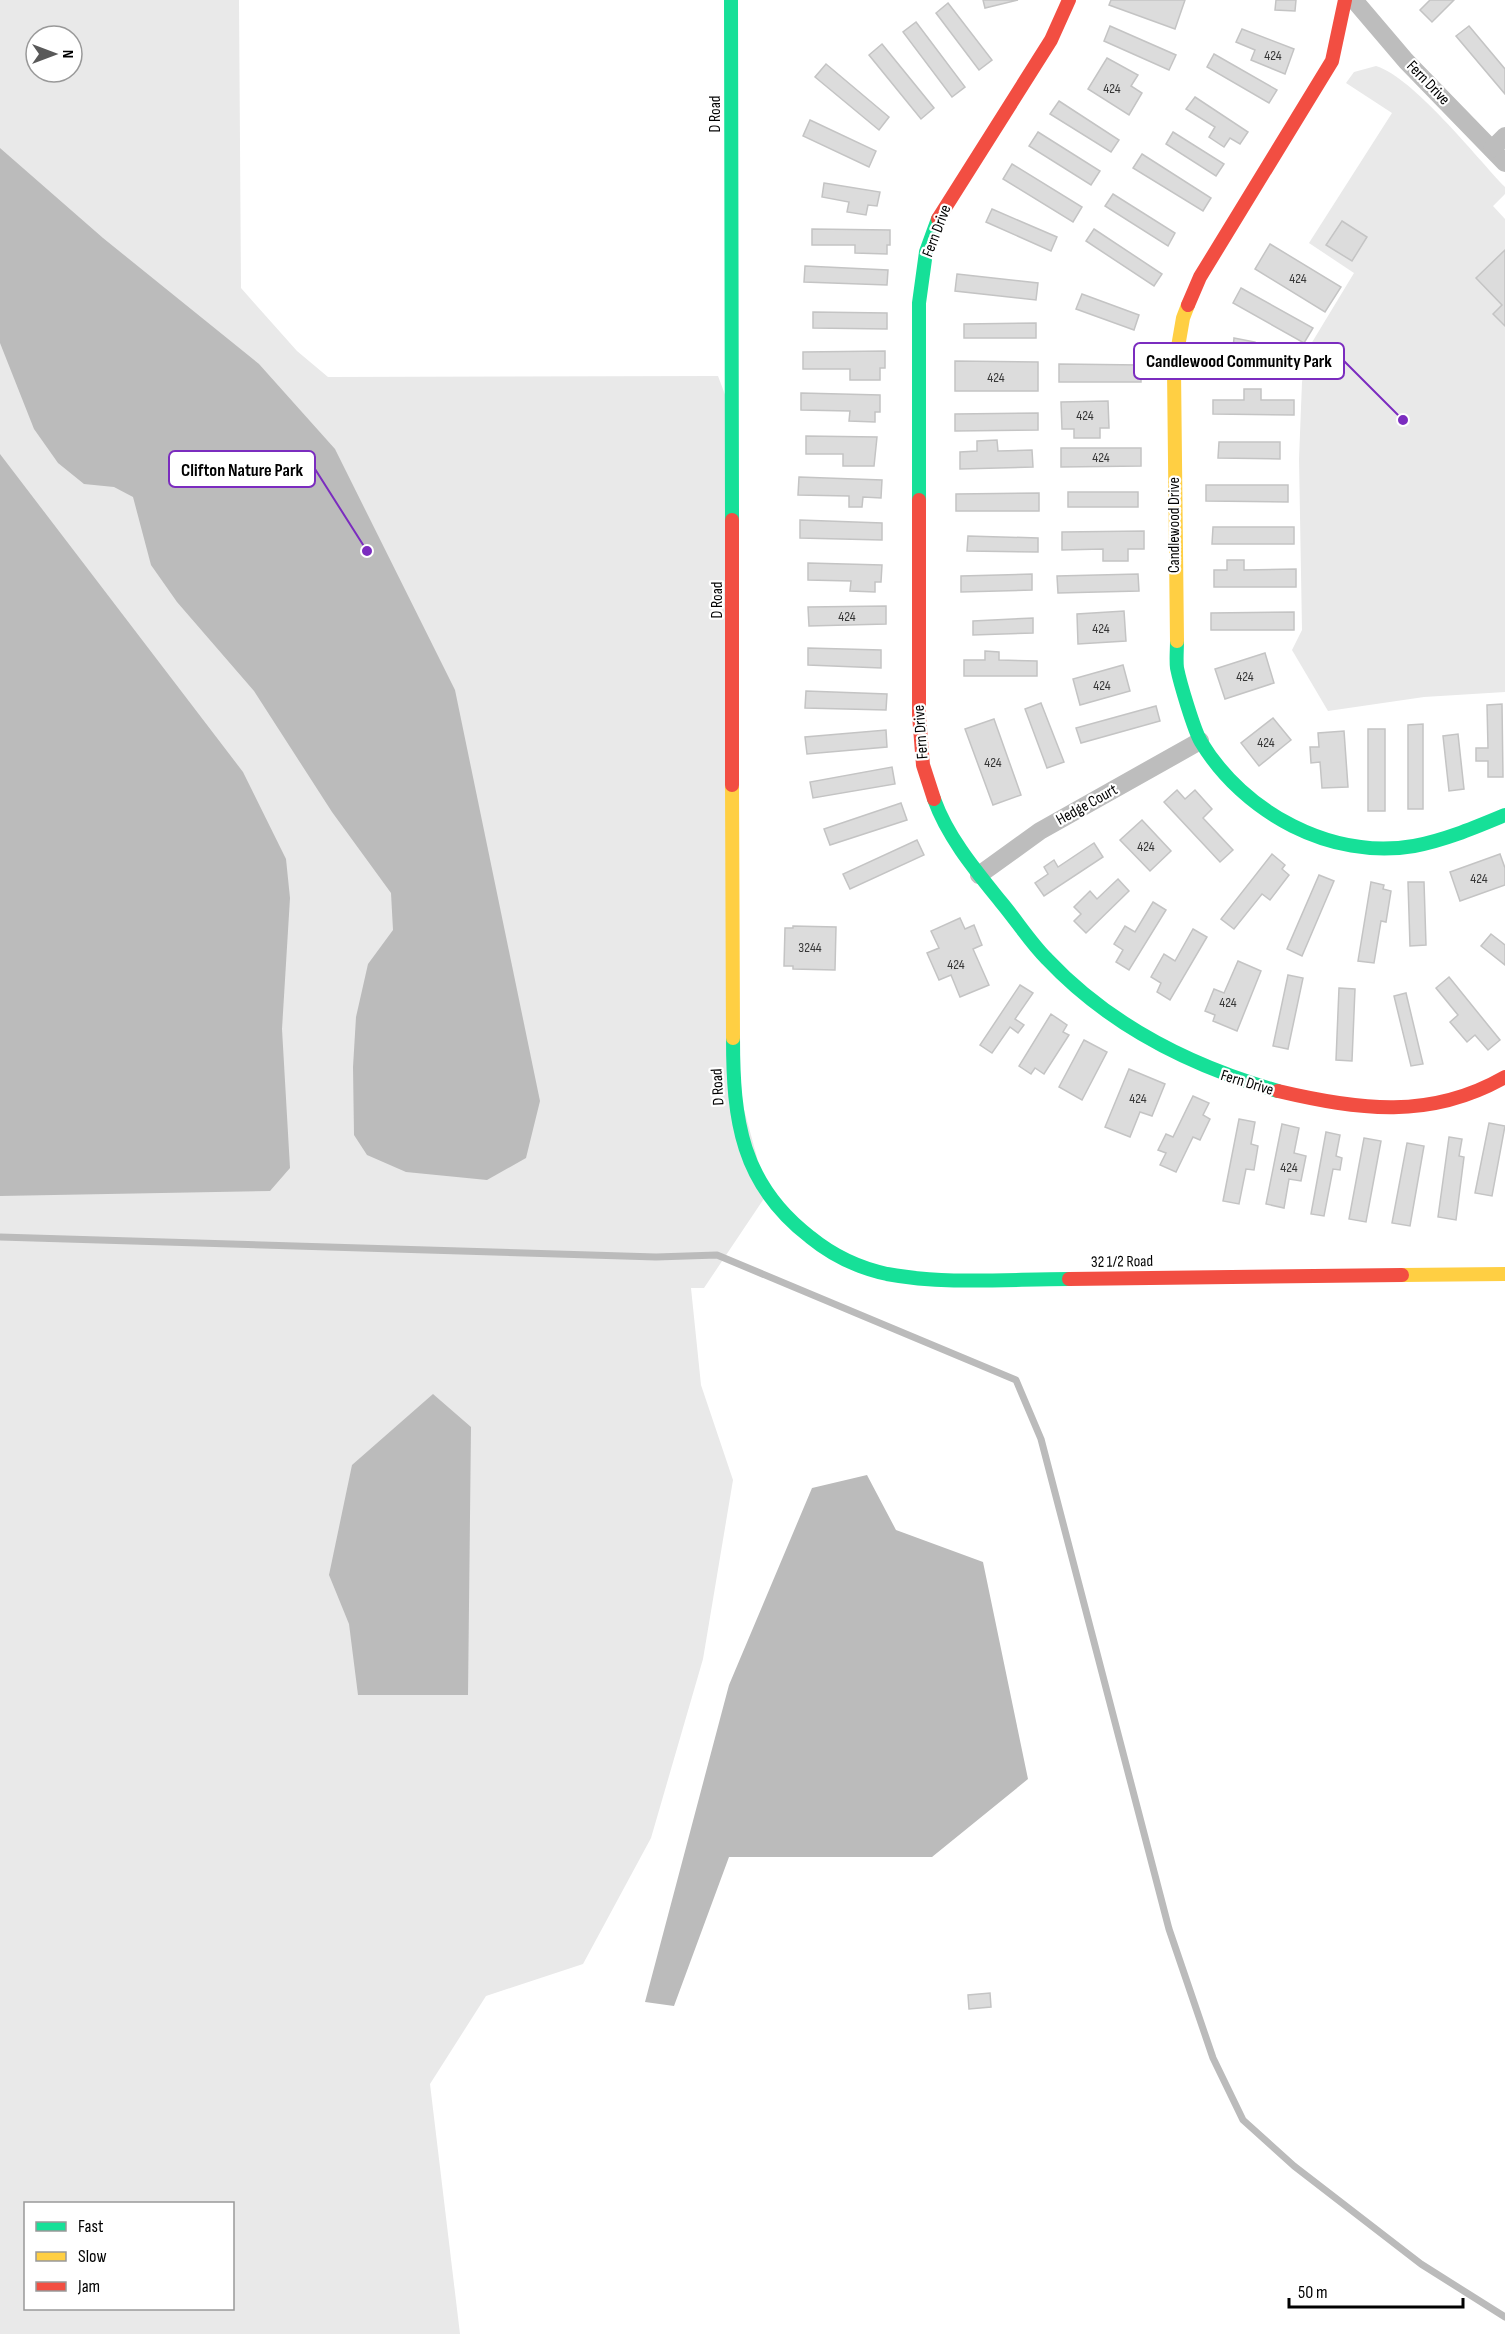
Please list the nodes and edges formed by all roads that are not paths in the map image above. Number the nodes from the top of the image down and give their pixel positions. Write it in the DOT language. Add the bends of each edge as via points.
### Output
graph roads {
  1 [pos="731,0"];
  2 [pos="1070,0"];
  3 [pos="1345,0"];
  4 [pos="1354,0"];
  5 [pos="1505,136"];
  6 [pos="1492,149"];
  7 [pos="1505,163"];
  8 [pos="1200,741"];
  9 [pos="1505,815"];
  10 [pos="979,875"];
  11 [pos="1505,1077"];
  12 [pos="767,1194"];
  13 [pos="1505,1274"];
  1 -- 12 [label="street, D Road" via="733,1069 735,1111 748,1160"];
  2 -- 10 [label="street, Fern Drive" via="1051,40 941,212 926,252 919,303 919,715 923,765 951,837"];
  3 -- 8 [label="street, Candlewood Drive" via="1332,62 1200,277 1177,342 1174,637 1177,669"];
  4 -- 6 [label="street, Fern Drive"];
  5 -- 6 [label="street"];
  6 -- 7 [label="street, Fern Drive"];
  8 -- 9 [label="street, Candlewood Drive" via="1227,776 1263,809 1303,832 1340,844 1374,848 1414,846"];
  8 -- 10 [label="street, Hedge Court" via="1040,831"];
  10 -- 11 [label="street, Fern Drive" via="1047,960 1081,993 1141,1036 1235,1081 1277,1093 1384,1110 1413,1109 1474,1093"];
  12 -- 13 [label="street, 32 1/2 Road" via="794,1224 826,1249 874,1271 916,1278"];
}
